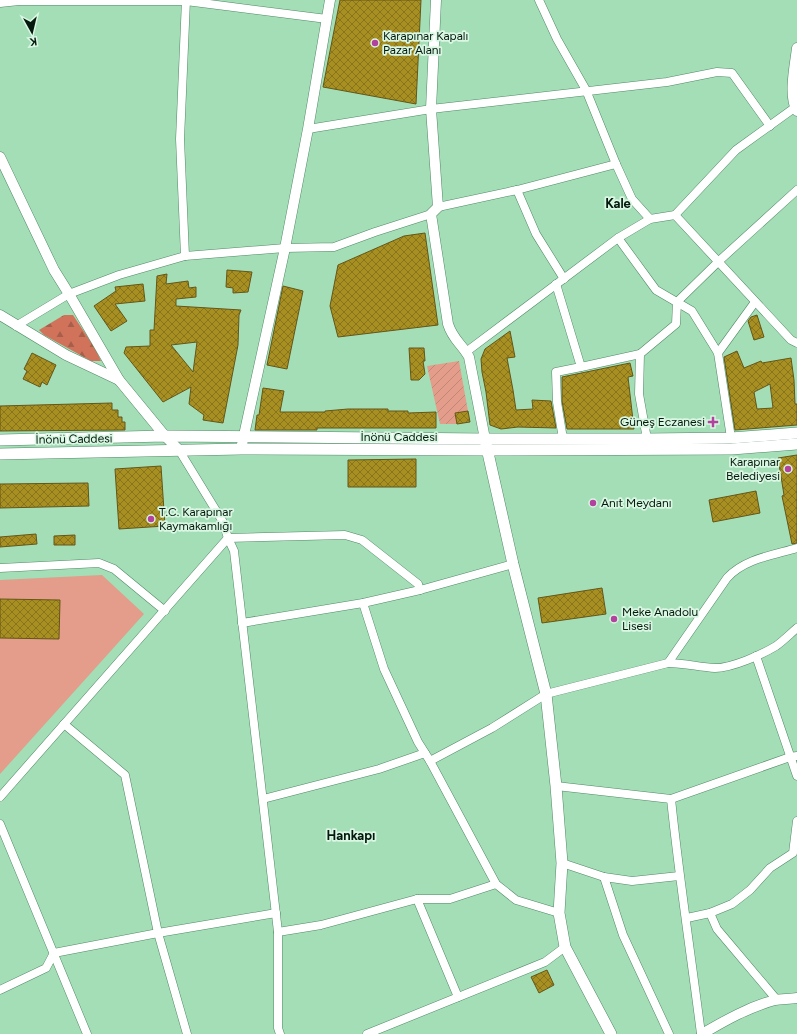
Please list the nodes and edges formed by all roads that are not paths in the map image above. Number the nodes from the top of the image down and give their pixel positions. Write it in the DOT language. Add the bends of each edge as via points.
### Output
graph roads {
  1 [pos="186,0"];
  2 [pos="330,0"];
  3 [pos="436,0"];
  4 [pos="539,0"];
  5 [pos="0,4"];
  6 [pos="326,19"];
  7 [pos="797,48"];
  8 [pos="586,90"];
  9 [pos="796,108"];
  10 [pos="431,109"];
  11 [pos="770,126"];
  12 [pos="308,129"];
  13 [pos="0,157"];
  14 [pos="616,164"];
  15 [pos="517,190"];
  16 [pos="797,190"];
  17 [pos="435,210"];
  18 [pos="675,215"];
  19 [pos="650,219"];
  20 [pos="618,238"];
  21 [pos="284,248"];
  22 [pos="185,256"];
  23 [pos="719,261"];
  24 [pos="564,279"];
  25 [pos="556,284"];
  26 [pos="69,294"];
  27 [pos="677,302"];
  28 [pos="755,302"];
  29 [pos="0,315"];
  30 [pos="16,326"];
  31 [pos="797,343"];
  32 [pos="466,352"];
  33 [pos="718,353"];
  34 [pos="640,354"];
  35 [pos="581,367"];
  36 [pos="119,380"];
  37 [pos="797,433"];
  38 [pos="165,436"];
  39 [pos="243,437"];
  40 [pos="731,438"];
  41 [pos="563,439"];
  42 [pos="647,439"];
  43 [pos="0,440"];
  44 [pos="797,444"];
  45 [pos="486,445"];
  46 [pos="241,449"];
  47 [pos="179,450"];
  48 [pos="0,454"];
  49 [pos="228,538"];
  50 [pos="797,548"];
  51 [pos="513,564"];
  52 [pos="0,568"];
  53 [pos="420,590"];
  54 [pos="363,603"];
  55 [pos="165,611"];
  56 [pos="242,622"];
  57 [pos="797,628"];
  58 [pos="756,656"];
  59 [pos="668,663"];
  60 [pos="546,694"];
  61 [pos="64,724"];
  62 [pos="425,753"];
  63 [pos="793,757"];
  64 [pos="430,761"];
  65 [pos="797,776"];
  66 [pos="556,786"];
  67 [pos="0,797"];
  68 [pos="671,798"];
  69 [pos="262,799"];
  70 [pos="797,821"];
  71 [pos="0,824"];
  72 [pos="562,863"];
  73 [pos="679,876"];
  74 [pos="604,877"];
  75 [pos="496,884"];
  76 [pos="417,899"];
  77 [pos="276,913"];
  78 [pos="559,913"];
  79 [pos="710,913"];
  80 [pos="687,918"];
  81 [pos="278,932"];
  82 [pos="158,933"];
  83 [pos="565,947"];
  84 [pos="54,953"];
  85 [pos="0,990"];
  86 [pos="458,997"];
  87 [pos="797,998"];
  88 [pos="777,1000"];
  89 [pos="87,1034"];
  90 [pos="187,1034"];
  91 [pos="280,1034"];
  92 [pos="367,1034"];
  93 [pos="612,1034"];
  94 [pos="669,1034"];
  95 [pos="701,1034"];
  1 -- 5 [label="street" via="19,1"];
  1 -- 6 [label="street"];
  1 -- 22 [label="street" via="180,139"];
  2 -- 6 [label="street"];
  3 -- 10 [label="street"];
  4 -- 8 [label="street" via="557,39"];
  6 -- 12 [label="street"];
  7 -- 9 [label="street" via="792,90"];
  8 -- 10 [label="street"];
  8 -- 11 [label="street" via="667,82 717,72 732,73"];
  8 -- 14 [label="street"];
  9 -- 11 [label="street"];
  10 -- 12 [label="street"];
  10 -- 17 [label="street"];
  11 -- 18 [label="street" via="736,150"];
  12 -- 21 [label="street"];
  13 -- 26 [label="street" via="54,270"];
  14 -- 15 [label="street"];
  14 -- 19 [label="street" via="632,199"];
  15 -- 17 [label="street"];
  15 -- 24 [label="street" via="536,234"];
  16 -- 23 [label="street"];
  17 -- 21 [label="street" via="334,247"];
  17 -- 32 [label="street" via="448,324 455,340"];
  18 -- 19 [label="street"];
  18 -- 23 [label="street"];
  19 -- 20 [label="street"];
  20 -- 24 [label="street"];
  20 -- 27 [label="street" via="656,290"];
  21 -- 22 [label="street"];
  21 -- 39 [label="street"];
  22 -- 26 [label="street" via="119,275"];
  23 -- 27 [label="street"];
  23 -- 28 [label="street"];
  24 -- 25 [label="street"];
  25 -- 32 [label="street"];
  25 -- 35 [label="street"];
  26 -- 30 [label="street"];
  26 -- 36 [label="street"];
  27 -- 33 [label="street" via="692,311"];
  27 -- 34 [label="street" via="676,324"];
  28 -- 31 [label="street" via="791,340"];
  28 -- 33 [label="street"];
  29 -- 30 [label="street"];
  30 -- 36 [label="street" via="66,355"];
  32 -- 45 [label="street"];
  33 -- 40 [label="street"];
  34 -- 35 [label="street"];
  34 -- 42 [label="street" via="639,394"];
  35 -- 41 [label="street" via="556,372 557,402"];
  36 -- 38 [label="street"];
  37 -- 40 [label="main road, İnönü Caddesi"];
  38 -- 39 [label="main road, İnönü Caddesi"];
  38 -- 43 [label="main road, İnönü Caddesi"];
  38 -- 47 [label="street"];
  39 -- 45 [label="main road, İnönü Caddesi"];
  39 -- 46 [label="street"];
  40 -- 42 [label="main road, İnönü Caddesi"];
  41 -- 42 [label="main road, İnönü Caddesi"];
  41 -- 45 [label="main road, İnönü Caddesi"];
  44 -- 45 [label="main road, İnönü Caddesi" via="732,449"];
  45 -- 46 [label="main road, İnönü Caddesi"];
  45 -- 51 [label="main road"];
  46 -- 47 [label="main road, İnönü Caddesi"];
  47 -- 48 [label="main road, İnönü Caddesi"];
  47 -- 49 [label="street" via="223,522"];
  49 -- 53 [label="street" via="346,536 362,540 418,584"];
  49 -- 55 [label="street"];
  49 -- 56 [label="street" via="234,551"];
  50 -- 59 [label="street" via="745,564 734,570"];
  51 -- 53 [label="street"];
  51 -- 60 [label="main road"];
  52 -- 55 [label="street" via="99,563 114,569"];
  53 -- 54 [label="street"];
  54 -- 56 [label="street"];
  54 -- 62 [label="street" via="384,669"];
  55 -- 61 [label="street"];
  56 -- 69 [label="street"];
  57 -- 58 [label="street" via="776,646"];
  58 -- 59 [label="street" via="717,668"];
  58 -- 63 [label="street"];
  59 -- 60 [label="street"];
  60 -- 64 [label="street" via="492,728"];
  60 -- 66 [label="main road"];
  61 -- 67 [label="street"];
  61 -- 82 [label="street" via="125,775"];
  62 -- 64 [label="street"];
  62 -- 69 [label="street" via="379,769"];
  63 -- 65 [label="street"];
  63 -- 68 [label="street"];
  64 -- 75 [label="street"];
  66 -- 68 [label="street"];
  66 -- 72 [label="main road"];
  68 -- 73 [label="street"];
  69 -- 77 [label="street"];
  70 -- 79 [label="street" via="793,853 770,868 750,890 732,904"];
  71 -- 84 [label="street"];
  72 -- 74 [label="street"];
  72 -- 78 [label="main road"];
  73 -- 74 [label="street" via="632,882"];
  73 -- 80 [label="street"];
  74 -- 94 [label="street" via="623,935"];
  75 -- 76 [label="street" via="450,900"];
  75 -- 78 [label="street" via="516,900"];
  76 -- 81 [label="street" via="321,926"];
  76 -- 86 [label="street"];
  77 -- 81 [label="street"];
  77 -- 82 [label="street"];
  78 -- 83 [label="main road"];
  79 -- 80 [label="street"];
  79 -- 88 [label="street" via="716,929"];
  80 -- 95 [label="street"];
  81 -- 91 [label="street"];
  82 -- 84 [label="street"];
  82 -- 90 [label="street"];
  83 -- 86 [label="street" via="545,962"];
  83 -- 93 [label="main road"];
  84 -- 85 [label="street" via="46,968"];
  84 -- 89 [label="street"];
  86 -- 92 [label="street"];
  87 -- 88 [label="street"];
  88 -- 95 [label="street" via="754,1007"];
}
